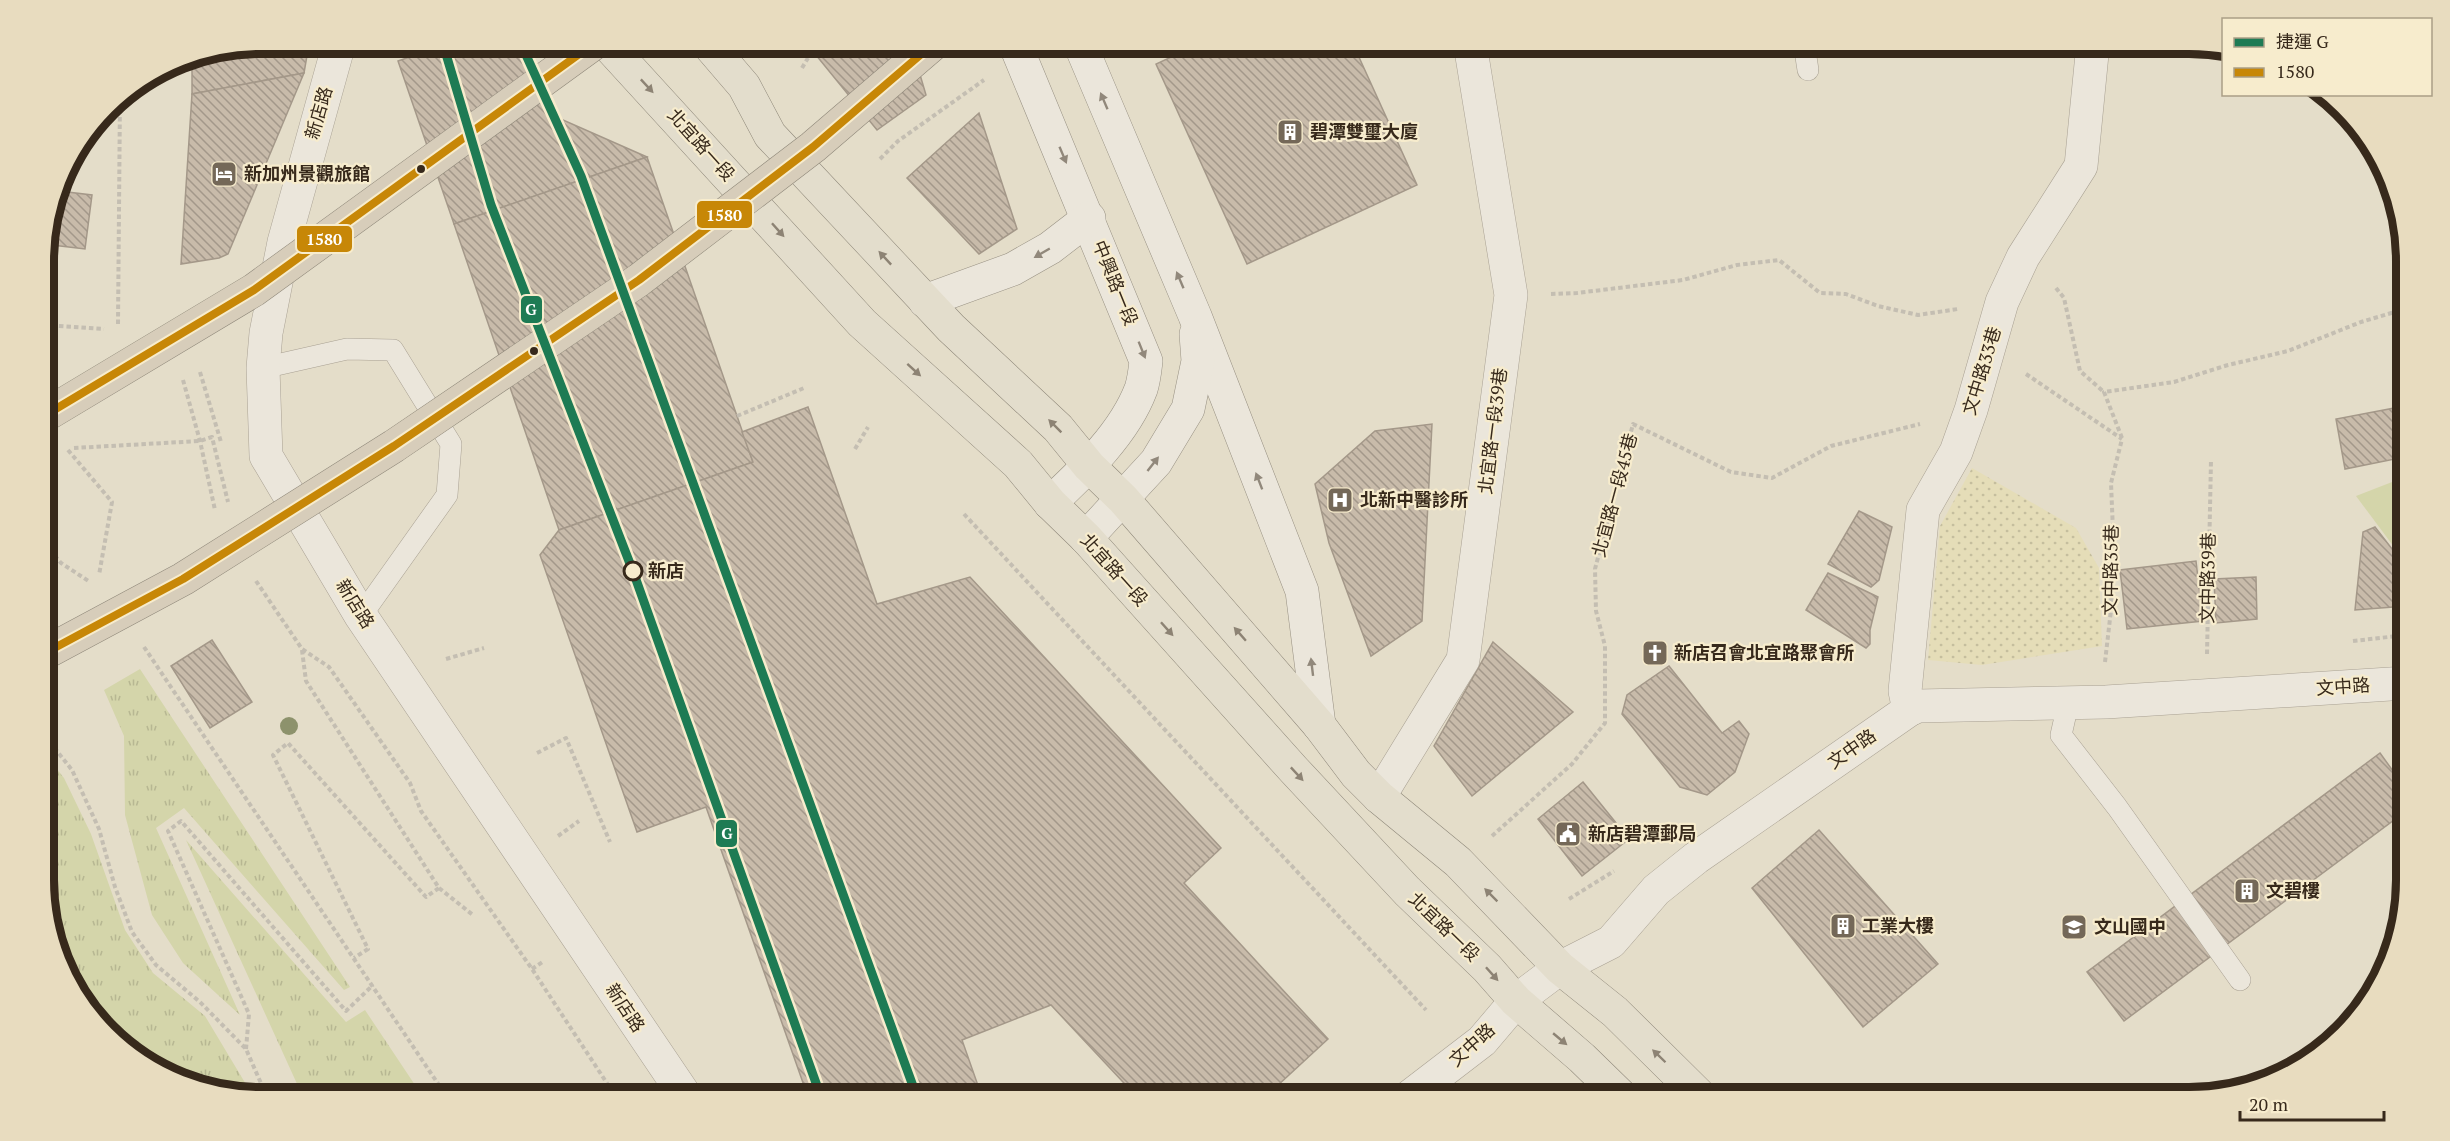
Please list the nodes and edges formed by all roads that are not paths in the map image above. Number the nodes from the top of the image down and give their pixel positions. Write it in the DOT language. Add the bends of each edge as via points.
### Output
graph roads {
  1 [pos="336,54"];
  2 [pos="579,54"];
  3 [pos="616,54"];
  4 [pos="717,54"];
  5 [pos="733,54"];
  6 [pos="921,54"];
  7 [pos="1020,54"];
  8 [pos="1084,54"];
  9 [pos="1472,54"];
  10 [pos="1806,54"];
  11 [pos="2092,54"];
  12 [pos="1808,70"];
  13 [pos="744,86"];
  14 [pos="1089,218"];
  15 [pos="925,301"];
  16 [pos="1195,316"];
  17 [pos="263,368"];
  18 [pos="54,410"];
  19 [pos="1089,466"];
  20 [pos="1123,499"];
  21 [pos="1050,503"];
  22 [pos="1086,538"];
  23 [pos="361,616"];
  24 [pos="54,648"];
  25 [pos="2396,684"];
  26 [pos="2068,704"];
  27 [pos="1909,710"];
  28 [pos="1319,725"];
  29 [pos="1379,797"];
  30 [pos="1560,968"];
  31 [pos="2240,980"];
  32 [pos="1516,1001"];
  33 [pos="679,1087"];
  34 [pos="1422,1087"];
  35 [pos="1612,1087"];
  36 [pos="1691,1087"];
  1 -- 17 [label="street, 新店路" via="284,242"];
  2 -- 18 [label="highway, bridge" via="254,290"];
  3 -- 21 [label="main road, 北宜路一段, one-way" via="862,323 1018,464"];
  4 -- 13 [label="main road"];
  5 -- 13 [label="street"];
  6 -- 24 [label="highway, bridge" via="813,147 639,280 394,446 194,572"];
  7 -- 14 [label="street, 中興路一段, one-way"];
  16 -- 8 [label="street, one-way"];
  9 -- 29 [label="street, 北宜路一段39巷" via="1510,295 1463,660"];
  10 -- 12 [label="lane"];
  11 -- 27 [label="street, 文中路33巷" via="2080,166 2023,256 2002,302 1956,452 1923,510 1905,691"];
  15 -- 13 [label="main road, one-way" via="770,135"];
  14 -- 15 [label="street, one-way" via="1050,248 1013,269"];
  14 -- 19 [label="street, 中興路一段, one-way" via="1146,361 1139,393"];
  19 -- 15 [label="main road, one-way" via="1058,428"];
  20 -- 16 [label="street, one-way" via="1156,462 1188,409 1198,361"];
  28 -- 16 [label="street, one-way" via="1302,591"];
  17 -- 23 [label="street, 新店路" via="266,456"];
  17 -- 23 [label="lane" via="347,348 393,350 451,444 447,495"];
  19 -- 20 [label="main road"];
  19 -- 21 [label="street, 中興路一段"];
  20 -- 22 [label="street"];
  28 -- 20 [label="main road, one-way"];
  21 -- 22 [label="main road, 北宜路一段"];
  22 -- 32 [label="main road, 北宜路一段, one-way" via="1294,770"];
  23 -- 33 [label="street, 新店路"];
  25 -- 26 [label="street, 文中路"];
  26 -- 27 [label="street, 文中路" via="1917,706"];
  26 -- 31 [label="lane" via="2061,735"];
  27 -- 30 [label="street, 文中路" via="1696,858 1656,890 1611,942"];
  28 -- 29 [label="main road"];
  30 -- 29 [label="main road, one-way" via="1458,862"];
  30 -- 32 [label="street, 文中路"];
  36 -- 30 [label="main road, one-way" via="1615,1012"];
  32 -- 34 [label="street, 文中路" via="1482,1041"];
  32 -- 35 [label="main road, 北宜路一段, one-way"];
}
